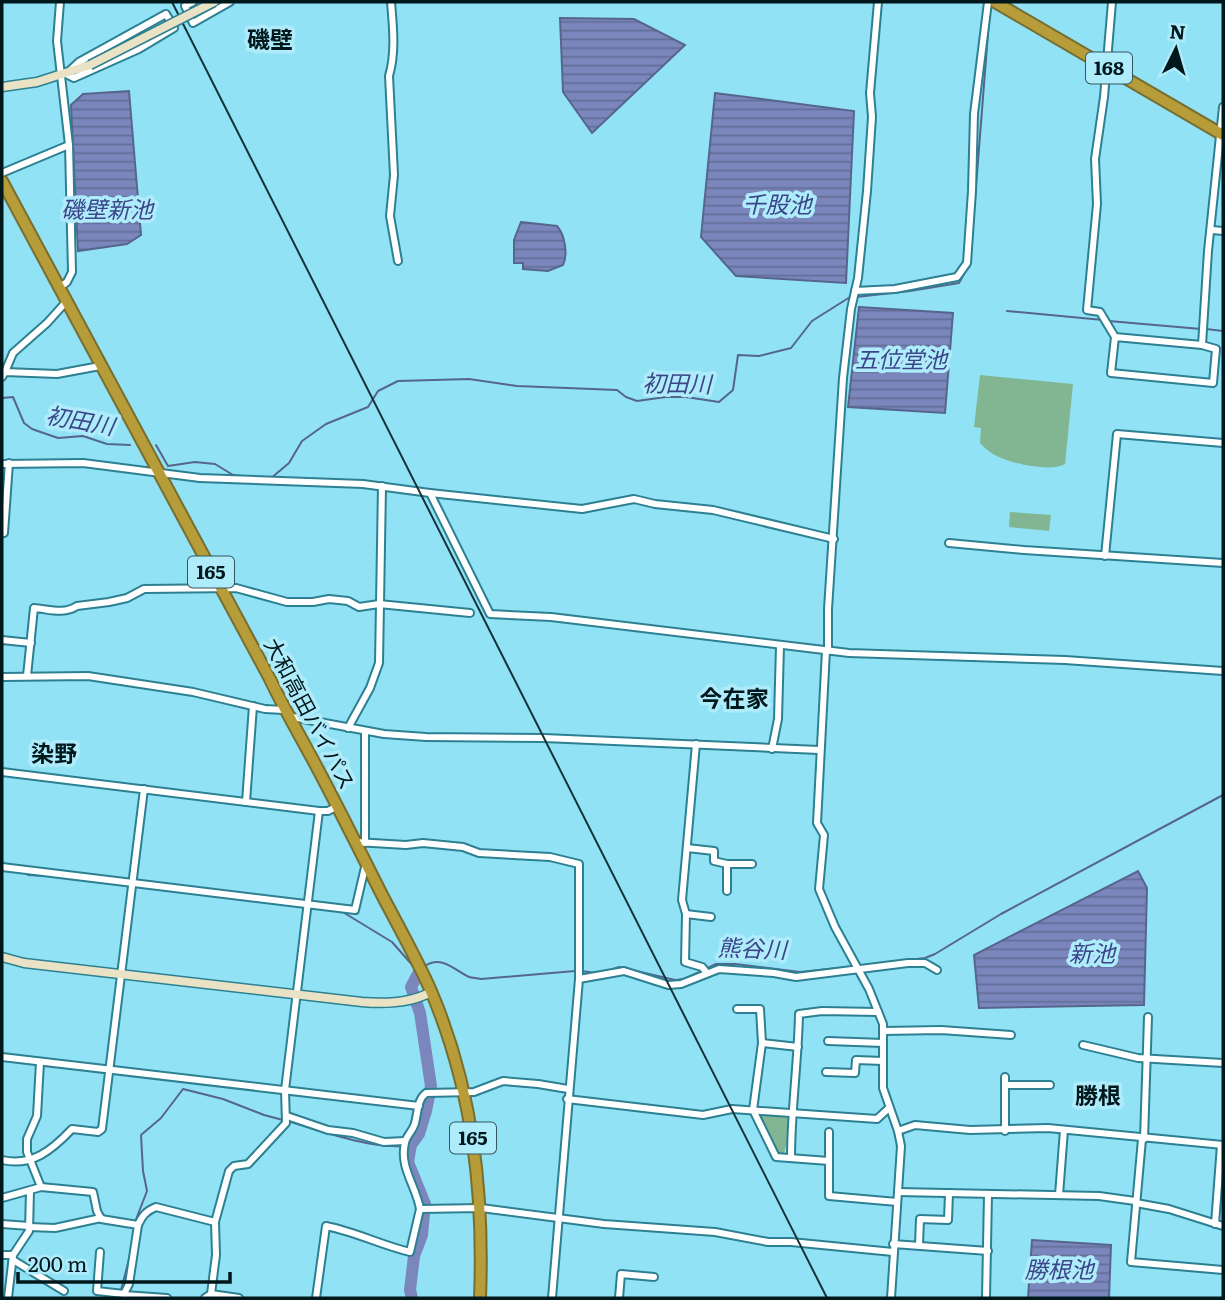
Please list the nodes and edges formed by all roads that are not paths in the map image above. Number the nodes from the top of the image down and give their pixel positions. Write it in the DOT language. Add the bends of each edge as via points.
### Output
graph roads {
  1 [pos="60,2"];
  2 [pos="193,2"];
  3 [pos="214,2"];
  4 [pos="230,2"];
  5 [pos="391,2"];
  6 [pos="878,2"];
  7 [pos="988,2"];
  8 [pos="995,2"];
  9 [pos="1112,2"];
  10 [pos="1106,66"];
  11 [pos="64,74"];
  12 [pos="2,87"];
  13 [pos="1223,107"];
  14 [pos="1222,134"];
  15 [pos="69,145"];
  16 [pos="2,173"];
  17 [pos="2,181"];
  18 [pos="1212,230"];
  19 [pos="1223,231"];
  20 [pos="398,261"];
  21 [pos="59,288"];
  22 [pos="854,295"];
  23 [pos="66,302"];
  24 [pos="1115,337"];
  25 [pos="1202,345"];
  26 [pos="100,366"];
  27 [pos="3,375"];
  28 [pos="1223,443"];
  29 [pos="5,464"];
  30 [pos="158,473"];
  31 [pos="382,486"];
  32 [pos="430,493"];
  33 [pos="2,532"];
  34 [pos="834,539"];
  35 [pos="949,542"];
  36 [pos="1105,556"];
  37 [pos="1223,563"];
  38 [pos="220,589"];
  39 [pos="379,604"];
  40 [pos="470,613"];
  41 [pos="2,640"];
  42 [pos="30,643"];
  43 [pos="780,646"];
  44 [pos="827,650"];
  45 [pos="1223,670"];
  46 [pos="27,676"];
  47 [pos="2,677"];
  48 [pos="253,706"];
  49 [pos="286,713"];
  50 [pos="348,728"];
  51 [pos="365,731"];
  52 [pos="696,744"];
  53 [pos="772,749"];
  54 [pos="819,750"];
  55 [pos="2,772"];
  56 [pos="144,789"];
  57 [pos="246,802"];
  58 [pos="336,807"];
  59 [pos="319,811"];
  60 [pos="360,842"];
  61 [pos="687,848"];
  62 [pos="366,863"];
  63 [pos="727,864"];
  64 [pos="752,864"];
  65 [pos="2,867"];
  66 [pos="132,881"];
  67 [pos="727,891"];
  68 [pos="308,903"];
  69 [pos="686,914"];
  70 [pos="711,917"];
  71 [pos="2,957"];
  72 [pos="858,968"];
  73 [pos="704,970"];
  74 [pos="937,970"];
  75 [pos="121,974"];
  76 [pos="579,979"];
  77 [pos="427,991"];
  78 [pos="297,996"];
  79 [pos="737,1009"];
  80 [pos="878,1012"];
  81 [pos="1148,1017"];
  82 [pos="883,1031"];
  83 [pos="1011,1035"];
  84 [pos="828,1041"];
  85 [pos="762,1043"];
  86 [pos="883,1043"];
  87 [pos="1083,1045"];
  88 [pos="798,1047"];
  89 [pos="2,1057"];
  90 [pos="1146,1058"];
  91 [pos="883,1061"];
  92 [pos="40,1062"];
  93 [pos="1223,1063"];
  94 [pos="109,1070"];
  95 [pos="826,1072"];
  96 [pos="1005,1077"];
  97 [pos="1005,1085"];
  98 [pos="1050,1085"];
  99 [pos="568,1089"];
  100 [pos="285,1090"];
  101 [pos="463,1091"];
  102 [pos="568,1099"];
  103 [pos="419,1106"];
  104 [pos="889,1108"];
  105 [pos="753,1110"];
  106 [pos="791,1112"];
  107 [pos="287,1119"];
  108 [pos="1064,1130"];
  109 [pos="898,1131"];
  110 [pos="1005,1131"];
  111 [pos="829,1132"];
  112 [pos="1143,1139"];
  113 [pos="405,1144"];
  114 [pos="1222,1145"];
  115 [pos="791,1158"];
  116 [pos="2,1160"];
  117 [pos="29,1161"];
  118 [pos="830,1161"];
  119 [pos="41,1187"];
  120 [pos="30,1191"];
  121 [pos="898,1192"];
  122 [pos="948,1193"];
  123 [pos="988,1194"];
  124 [pos="1059,1195"];
  125 [pos="2,1198"];
  126 [pos="897,1202"];
  127 [pos="1135,1202"];
  128 [pos="481,1208"];
  129 [pos="424,1209"];
  130 [pos="101,1218"];
  131 [pos="559,1218"];
  132 [pos="215,1222"];
  133 [pos="2,1224"];
  134 [pos="136,1225"];
  135 [pos="1219,1225"];
  136 [pos="29,1226"];
  137 [pos="893,1244"];
  138 [pos="919,1245"];
  139 [pos="988,1251"];
  140 [pos="100,1252"];
  141 [pos="892,1252"];
  142 [pos="2,1255"];
  143 [pos="13,1257"];
  144 [pos="1223,1270"];
  145 [pos="654,1277"];
  146 [pos="64,1291"];
  147 [pos="96,1295"];
  148 [pos="122,1295"];
  149 [pos="208,1296"];
  150 [pos="8,1298"];
  151 [pos="167,1298"];
  152 [pos="239,1298"];
  153 [pos="316,1298"];
  154 [pos="480,1298"];
  155 [pos="552,1298"];
  156 [pos="619,1298"];
  157 [pos="891,1298"];
  158 [pos="986,1298"];
  1 -- 11 [label="street" via="57,41"];
  2 -- 4 [label="street" via="185,6 193,23"];
  3 -- 11 [label="street, bridge"];
  5 -- 20 [label="street" via="394,175 390,216"];
  6 -- 22 [label="street" via="867,191"];
  7 -- 22 [label="street" via="974,114 967,263 957,277"];
  8 -- 10 [label="highway, 168"];
  9 -- 10 [label="street"];
  10 -- 14 [label="highway, 168"];
  10 -- 24 [label="street" via="1087,310 1100,312"];
  11 -- 11 [label="street" via="166,14 174,28 103,66 74,78"];
  11 -- 12 [label="street"];
  11 -- 15 [label="street"];
  13 -- 14 [label="street"];
  14 -- 18 [label="street"];
  15 -- 16 [label="street"];
  15 -- 21 [label="street" via="72,272"];
  17 -- 21 [label="highway, 大和高田バイパス / 165"];
  18 -- 19 [label="street"];
  18 -- 25 [label="street"];
  21 -- 23 [label="highway, 大和高田バイパス / 165"];
  22 -- 34 [label="street" via="843,378"];
  23 -- 26 [label="highway, 大和高田バイパス / 165"];
  23 -- 27 [label="street" via="13,353"];
  24 -- 25 [label="street"];
  24 -- 25 [label="street" via="1111,373 1213,383 1216,349"];
  26 -- 27 [label="street" via="57,374"];
  26 -- 30 [label="highway, 大和高田バイパス / 165"];
  28 -- 36 [label="street" via="1117,434"];
  29 -- 30 [label="street" via="83,463"];
  29 -- 33 [label="street"];
  30 -- 31 [label="street"];
  30 -- 38 [label="highway, 大和高田バイパス / 165"];
  31 -- 32 [label="street"];
  31 -- 39 [label="street"];
  32 -- 34 [label="street" via="582,509 634,499 713,510"];
  32 -- 43 [label="street" via="490,614 551,617"];
  34 -- 44 [label="street"];
  35 -- 36 [label="street"];
  36 -- 37 [label="street"];
  38 -- 39 [label="street" via="249,589 287,601 329,599 359,607"];
  38 -- 42 [label="street" via="144,589 127,598 74,609 52,612 34,608"];
  38 -- 49 [label="highway, 大和高田バイパス / 165"];
  39 -- 40 [label="street"];
  39 -- 50 [label="street" via="379,663"];
  41 -- 42 [label="street"];
  42 -- 46 [label="street"];
  43 -- 44 [label="street"];
  43 -- 53 [label="street" via="778,719"];
  44 -- 45 [label="street"];
  44 -- 54 [label="street"];
  46 -- 47 [label="street"];
  46 -- 48 [label="street" via="88,676"];
  48 -- 49 [label="street"];
  48 -- 57 [label="street"];
  49 -- 50 [label="street"];
  49 -- 58 [label="highway, 大和高田バイパス / 165"];
  50 -- 51 [label="street"];
  51 -- 52 [label="street" via="426,737"];
  51 -- 60 [label="street"];
  52 -- 53 [label="street"];
  52 -- 61 [label="street"];
  53 -- 54 [label="street"];
  54 -- 72 [label="street" via="817,823 824,835 819,889"];
  55 -- 56 [label="street"];
  56 -- 57 [label="street"];
  56 -- 66 [label="street"];
  57 -- 59 [label="street"];
  58 -- 59 [label="street"];
  58 -- 60 [label="highway, 大和高田バイパス / 165"];
  59 -- 68 [label="street"];
  60 -- 62 [label="highway, 大和高田バイパス / 165"];
  60 -- 76 [label="street" via="436,844 579,864"];
  61 -- 63 [label="street" via="715,851 714,861"];
  61 -- 69 [label="street" via="682,900"];
  62 -- 68 [label="street" via="355,910"];
  62 -- 77 [label="highway, 大和高田バイパス / 165"];
  63 -- 64 [label="street"];
  63 -- 67 [label="street"];
  65 -- 66 [label="street"];
  66 -- 68 [label="street"];
  66 -- 75 [label="street"];
  68 -- 78 [label="street"];
  69 -- 70 [label="street"];
  69 -- 73 [label="street" via="685,961"];
  71 -- 75 [label="street"];
  72 -- 73 [label="street" via="796,976"];
  72 -- 74 [label="street" via="925,963"];
  72 -- 80 [label="street"];
  73 -- 76 [label="street" via="681,984 668,985 624,971"];
  75 -- 78 [label="street"];
  75 -- 94 [label="street"];
  76 -- 99 [label="street"];
  77 -- 78 [label="street" via="395,1002"];
  77 -- 101 [label="highway, 大和高田バイパス / 165" via="450,1044"];
  78 -- 100 [label="street"];
  79 -- 85 [label="street" via="760,1009"];
  80 -- 82 [label="street"];
  80 -- 88 [label="street" via="799,1014"];
  81 -- 90 [label="street"];
  82 -- 83 [label="street"];
  82 -- 86 [label="street"];
  84 -- 86 [label="street"];
  85 -- 88 [label="street"];
  85 -- 105 [label="street"];
  86 -- 91 [label="street"];
  87 -- 90 [label="street"];
  88 -- 106 [label="street"];
  89 -- 92 [label="street"];
  90 -- 93 [label="street"];
  90 -- 112 [label="street"];
  91 -- 95 [label="street" via="856,1060 855,1073"];
  91 -- 104 [label="street"];
  92 -- 94 [label="street"];
  92 -- 117 [label="street" via="37,1116 27,1139"];
  94 -- 100 [label="street"];
  94 -- 117 [label="street" via="102,1129 72,1129 56,1146"];
  96 -- 97 [label="street"];
  97 -- 98 [label="street"];
  97 -- 110 [label="street"];
  99 -- 101 [label="street" via="503,1081 474,1092"];
  99 -- 102 [label="street"];
  100 -- 103 [label="street"];
  100 -- 107 [label="street"];
  101 -- 103 [label="street" via="426,1093"];
  101 -- 128 [label="highway, 大和高田バイパス / 165"];
  102 -- 105 [label="street" via="704,1115"];
  102 -- 131 [label="street"];
  103 -- 113 [label="street" via="414,1130"];
  104 -- 106 [label="street" via="877,1119"];
  104 -- 109 [label="street"];
  105 -- 106 [label="street"];
  105 -- 115 [label="street" via="776,1157"];
  106 -- 115 [label="street"];
  107 -- 113 [label="street"];
  107 -- 132 [label="street" via="248,1164 229,1171"];
  108 -- 110 [label="street"];
  108 -- 112 [label="street"];
  108 -- 124 [label="street"];
  109 -- 110 [label="street" via="915,1125"];
  109 -- 121 [label="street"];
  111 -- 118 [label="street"];
  112 -- 114 [label="street"];
  112 -- 127 [label="street"];
  113 -- 129 [label="street" via="405,1167"];
  114 -- 135 [label="street"];
  115 -- 118 [label="street"];
  116 -- 117 [label="street"];
  117 -- 119 [label="street"];
  118 -- 126 [label="street" via="829,1196"];
  119 -- 120 [label="street"];
  119 -- 130 [label="street" via="93,1192"];
  120 -- 125 [label="street"];
  120 -- 136 [label="street"];
  121 -- 122 [label="street"];
  121 -- 126 [label="street"];
  122 -- 123 [label="street"];
  122 -- 138 [label="street" via="948,1220 920,1219"];
  123 -- 124 [label="street"];
  123 -- 139 [label="street"];
  124 -- 127 [label="street"];
  126 -- 137 [label="street"];
  127 -- 135 [label="street"];
  127 -- 144 [label="street" via="1131,1262"];
  128 -- 129 [label="street"];
  128 -- 131 [label="street"];
  128 -- 154 [label="highway, 大和高田バイパス / 165"];
  129 -- 153 [label="street" via="410,1251 326,1226"];
  130 -- 134 [label="street"];
  130 -- 136 [label="street" via="55,1228"];
  131 -- 141 [label="street"];
  131 -- 155 [label="street"];
  132 -- 134 [label="street" via="156,1207"];
  132 -- 149 [label="street" via="216,1255"];
  133 -- 136 [label="street"];
  134 -- 148 [label="street" via="131,1275"];
  136 -- 143 [label="street"];
  137 -- 138 [label="street"];
  137 -- 141 [label="street"];
  138 -- 139 [label="street"];
  139 -- 158 [label="street"];
  140 -- 147 [label="street"];
  141 -- 157 [label="street"];
  142 -- 143 [label="street"];
  143 -- 146 [label="street"];
  143 -- 150 [label="street"];
  145 -- 156 [label="street" via="621,1275"];
  147 -- 148 [label="street"];
  148 -- 151 [label="street"];
  149 -- 152 [label="street"];
}
